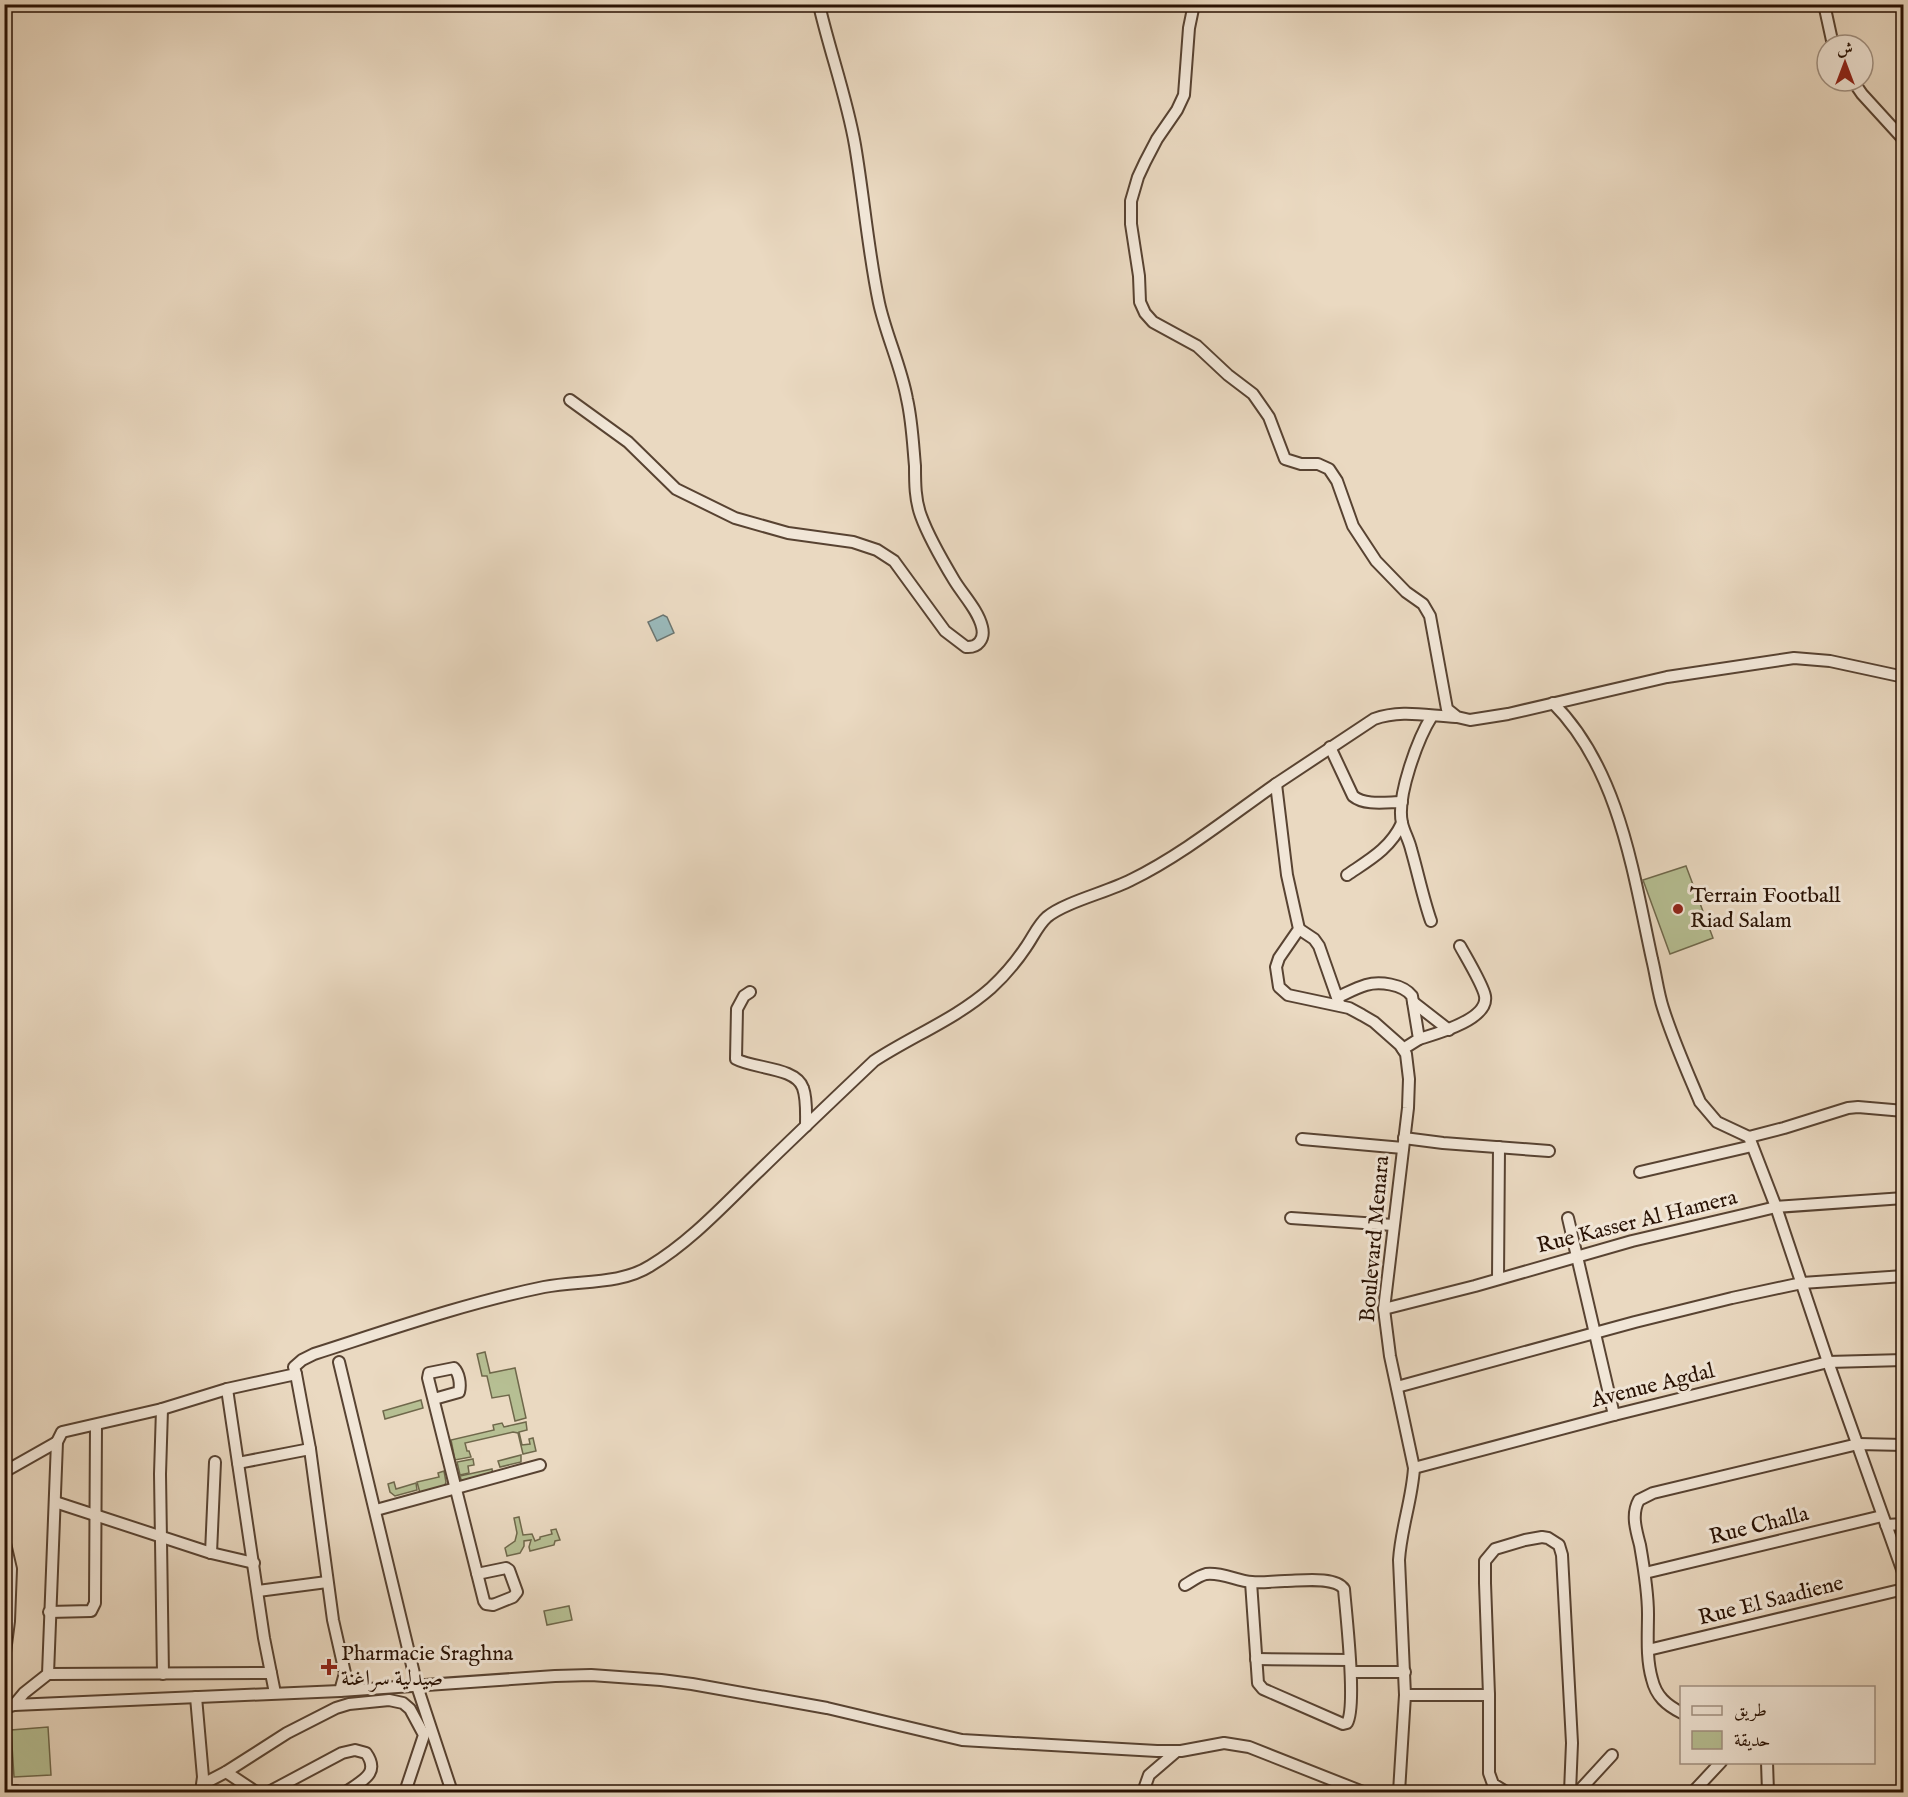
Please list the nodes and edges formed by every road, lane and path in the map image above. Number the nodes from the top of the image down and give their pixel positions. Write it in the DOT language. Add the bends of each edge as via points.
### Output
graph roads {
  1 [pos="818,4"];
  2 [pos="1194,4"];
  3 [pos="1824,4"];
  4 [pos="1830,33"];
  5 [pos="1861,93"];
  6 [pos="1904,140"];
  7 [pos="570,400"];
  8 [pos="1904,677"];
  9 [pos="1553,703"];
  10 [pos="1432,717"];
  11 [pos="1456,717"];
  12 [pos="1330,747"];
  13 [pos="1276,784"];
  14 [pos="1402,802"];
  15 [pos="1402,823"];
  16 [pos="1347,875"];
  17 [pos="1431,921"];
  18 [pos="1299,929"];
  19 [pos="1460,946"];
  20 [pos="750,992"];
  21 [pos="1339,1002"];
  22 [pos="1413,1002"];
  23 [pos="1449,1030"];
  24 [pos="1419,1039"];
  25 [pos="1403,1049"];
  26 [pos="1904,1111"];
  27 [pos="806,1126"];
  28 [pos="1302,1139"];
  29 [pos="1750,1141"];
  30 [pos="1403,1143"];
  31 [pos="1499,1148"];
  32 [pos="1549,1151"];
  33 [pos="1640,1172"];
  34 [pos="1904,1198"];
  35 [pos="1776,1207"];
  36 [pos="1291,1218"];
  37 [pos="1568,1218"];
  38 [pos="1393,1225"];
  39 [pos="1577,1256"];
  40 [pos="1904,1276"];
  41 [pos="1498,1279"];
  42 [pos="1802,1283"];
  43 [pos="1384,1309"];
  44 [pos="1595,1333"];
  45 [pos="1904,1360"];
  46 [pos="339,1362"];
  47 [pos="1828,1362"];
  48 [pos="296,1374"];
  49 [pos="1397,1387"];
  50 [pos="227,1389"];
  51 [pos="434,1399"];
  52 [pos="162,1409"];
  53 [pos="1614,1415"];
  54 [pos="96,1425"];
  55 [pos="57,1442"];
  56 [pos="1858,1444"];
  57 [pos="1904,1445"];
  58 [pos="310,1449"];
  59 [pos="215,1461"];
  60 [pos="238,1463"];
  61 [pos="540,1465"];
  62 [pos="1414,1468"];
  63 [pos="4,1472"];
  64 [pos="454,1489"];
  65 [pos="55,1502"];
  66 [pos="376,1510"];
  67 [pos="95,1515"];
  68 [pos="1884,1520"];
  69 [pos="1904,1524"];
  70 [pos="162,1537"];
  71 [pos="4,1539"];
  72 [pos="211,1553"];
  73 [pos="254,1563"];
  74 [pos="1645,1573"];
  75 [pos="477,1574"];
  76 [pos="1904,1575"];
  77 [pos="327,1582"];
  78 [pos="1251,1582"];
  79 [pos="1185,1585"];
  80 [pos="1904,1589"];
  81 [pos="258,1591"];
  82 [pos="50,1612"];
  83 [pos="1648,1650"];
  84 [pos="1256,1659"];
  85 [pos="4,1660"];
  86 [pos="1349,1660"];
  87 [pos="1351,1672"];
  88 [pos="1405,1672"];
  89 [pos="271,1673"];
  90 [pos="48,1674"];
  91 [pos="162,1674"];
  92 [pos="417,1686"];
  93 [pos="340,1690"];
  94 [pos="275,1693"];
  95 [pos="1406,1695"];
  96 [pos="1489,1695"];
  97 [pos="196,1697"];
  98 [pos="9,1706"];
  99 [pos="1680,1712"];
  100 [pos="1177,1751"];
  101 [pos="1612,1755"];
  102 [pos="1719,1764"];
  103 [pos="1767,1764"];
  104 [pos="226,1772"];
  105 [pos="280,1785"];
  106 [pos="202,1788"];
  107 [pos="256,1792"];
  108 [pos="269,1792"];
  109 [pos="290,1792"];
  110 [pos="346,1792"];
  111 [pos="405,1792"];
  112 [pos="452,1792"];
  113 [pos="1143,1792"];
  114 [pos="1363,1792"];
  115 [pos="1399,1792"];
  116 [pos="1506,1792"];
  117 [pos="1570,1792"];
  118 [pos="1578,1792"];
  119 [pos="1693,1792"];
  120 [pos="1768,1792"];
  1 -- 7 [label="street" via="855,146 879,302 903,377 919,511 931,539 982,624 981,641 966,647 945,631 894,561 877,550 735,518 676,489 628,442"];
  2 -- 11 [label="street" via="1184,95 1144,162 1131,201 1140,302 1153,322 1197,346 1252,394 1269,417 1285,459 1322,465 1331,471 1353,526 1376,561 1428,610 1447,710"];
  3 -- 4 [label="street"];
  5 -- 6 [label="street"];
  8 -- 9 [label="street" via="1830,661 1794,658 1667,677"];
  9 -- 11 [label="street" via="1470,720"];
  9 -- 29 [label="street" via="1579,734 1613,804 1663,1008 1700,1102 1717,1122"];
  10 -- 11 [label="street"];
  10 -- 12 [label="street" via="1386,715"];
  10 -- 14 [label="street" via="1415,753"];
  12 -- 13 [label="street"];
  12 -- 14 [label="street" via="1356,799"];
  13 -- 18 [label="street" via="1287,875"];
  13 -- 27 [label="street" via="1132,880 1047,917 1020,957 991,988 951,1017 874,1061"];
  14 -- 15 [label="street"];
  15 -- 16 [label="street" via="1384,850"];
  15 -- 17 [label="street"];
  18 -- 21 [label="street" via="1319,946"];
  18 -- 21 [label="street" via="1276,967 1279,987 1301,999"];
  19 -- 23 [label="street" via="1485,1001 1466,1022"];
  20 -- 27 [label="street" via="737,1009 736,1059 796,1078 804,1091"];
  21 -- 22 [label="street" via="1368,984 1389,984 1408,991"];
  21 -- 25 [label="street" via="1374,1023"];
  22 -- 23 [label="street"];
  22 -- 24 [label="street"];
  23 -- 24 [label="street"];
  24 -- 25 [label="street"];
  25 -- 30 [label="street, Boulevard Menara" via="1409,1079"];
  26 -- 29 [label="street" via="1848,1108"];
  27 -- 48 [label="street" via="712,1218 639,1272 499,1298 373,1335 302,1360 294,1367"];
  28 -- 30 [label="street"];
  29 -- 33 [label="street"];
  29 -- 35 [label="street"];
  30 -- 31 [label="street"];
  30 -- 38 [label="street, Boulevard Menara"];
  31 -- 32 [label="street"];
  31 -- 41 [label="street"];
  34 -- 35 [label="street, Rue Kasser Al Hamera"];
  35 -- 39 [label="street, Rue Kasser Al Hamera"];
  35 -- 42 [label="street"];
  36 -- 38 [label="street"];
  37 -- 39 [label="street"];
  38 -- 43 [label="street, Boulevard Menara"];
  39 -- 41 [label="street, Rue Kasser Al Hamera"];
  39 -- 44 [label="street"];
  40 -- 42 [label="street"];
  41 -- 43 [label="street, Rue Kasser Al Hamera"];
  42 -- 44 [label="street"];
  42 -- 47 [label="street"];
  43 -- 49 [label="street, Boulevard Menara"];
  44 -- 49 [label="street"];
  44 -- 53 [label="street"];
  45 -- 47 [label="street, Avenue Agdal"];
  46 -- 66 [label="street"];
  47 -- 53 [label="street, Avenue Agdal"];
  47 -- 56 [label="street"];
  48 -- 50 [label="street"];
  48 -- 58 [label="street"];
  49 -- 62 [label="street, Boulevard Menara"];
  50 -- 52 [label="street"];
  50 -- 60 [label="street"];
  51 -- 64 [label="street"];
  52 -- 54 [label="street"];
  52 -- 70 [label="street"];
  53 -- 62 [label="street, Avenue Agdal"];
  54 -- 55 [label="street" via="62,1432"];
  54 -- 67 [label="street"];
  55 -- 63 [label="street"];
  55 -- 65 [label="street"];
  56 -- 57 [label="street"];
  56 -- 68 [label="street"];
  56 -- 74 [label="street" via="1643,1496 1636,1505 1635,1523"];
  58 -- 60 [label="street"];
  58 -- 77 [label="street"];
  59 -- 72 [label="street"];
  60 -- 73 [label="street"];
  61 -- 64 [label="street"];
  62 -- 88 [label="street, Boulevard Menara" via="1399,1560"];
  64 -- 66 [label="street"];
  64 -- 75 [label="street"];
  65 -- 67 [label="street"];
  65 -- 82 [label="street"];
  66 -- 92 [label="street"];
  67 -- 70 [label="street"];
  67 -- 82 [label="street" via="94,1608 85,1612"];
  68 -- 69 [label="street, Rue Challa"];
  68 -- 74 [label="street, Rue Challa"];
  68 -- 76 [label="street"];
  70 -- 72 [label="street"];
  70 -- 91 [label="street"];
  71 -- 85 [label="street" via="11,1569"];
  72 -- 73 [label="street"];
  73 -- 81 [label="street"];
  74 -- 83 [label="street"];
  77 -- 81 [label="street"];
  77 -- 93 [label="street" via="345,1673"];
  78 -- 79 [label="street" via="1205,1574"];
  78 -- 84 [label="street"];
  78 -- 86 [label="street" via="1316,1580 1341,1584"];
  80 -- 83 [label="street, Rue El Saadiene"];
  81 -- 89 [label="street"];
  82 -- 90 [label="street"];
  83 -- 99 [label="street" via="1656,1690 1662,1700"];
  84 -- 86 [label="street"];
  84 -- 87 [label="street" via="1257,1680 1263,1689 1343,1724 1351,1715"];
  86 -- 87 [label="street"];
  87 -- 88 [label="street"];
  88 -- 95 [label="street, Boulevard Menara"];
  89 -- 91 [label="street"];
  89 -- 94 [label="street"];
  90 -- 91 [label="street"];
  90 -- 98 [label="street"];
  92 -- 93 [label="street"];
  92 -- 100 [label="street" via="591,1675 661,1680 828,1708 962,1740"];
  92 -- 112 [label="street"];
  93 -- 94 [label="street"];
  94 -- 97 [label="street"];
  95 -- 96 [label="street"];
  95 -- 115 [label="street, Boulevard Menara"];
  96 -- 116 [label="street" via="1489,1773 1493,1784"];
  96 -- 117 [label="street" via="1485,1561 1495,1549 1548,1538 1558,1545 1562,1555 1572,1743"];
  97 -- 98 [label="street"];
  97 -- 106 [label="street"];
  100 -- 113 [label="street" via="1149,1775"];
  100 -- 114 [label="street" via="1224,1743 1249,1747"];
  101 -- 118 [label="street"];
  102 -- 119 [label="street"];
  103 -- 120 [label="street"];
  104 -- 106 [label="street"];
  104 -- 107 [label="street"];
  104 -- 111 [label="street" via="286,1733 336,1708 356,1702 394,1700 410,1709 424,1735"];
  105 -- 108 [label="street"];
  105 -- 109 [label="street"];
  105 -- 110 [label="street" via="342,1753 366,1753 372,1762 368,1777"];
}
